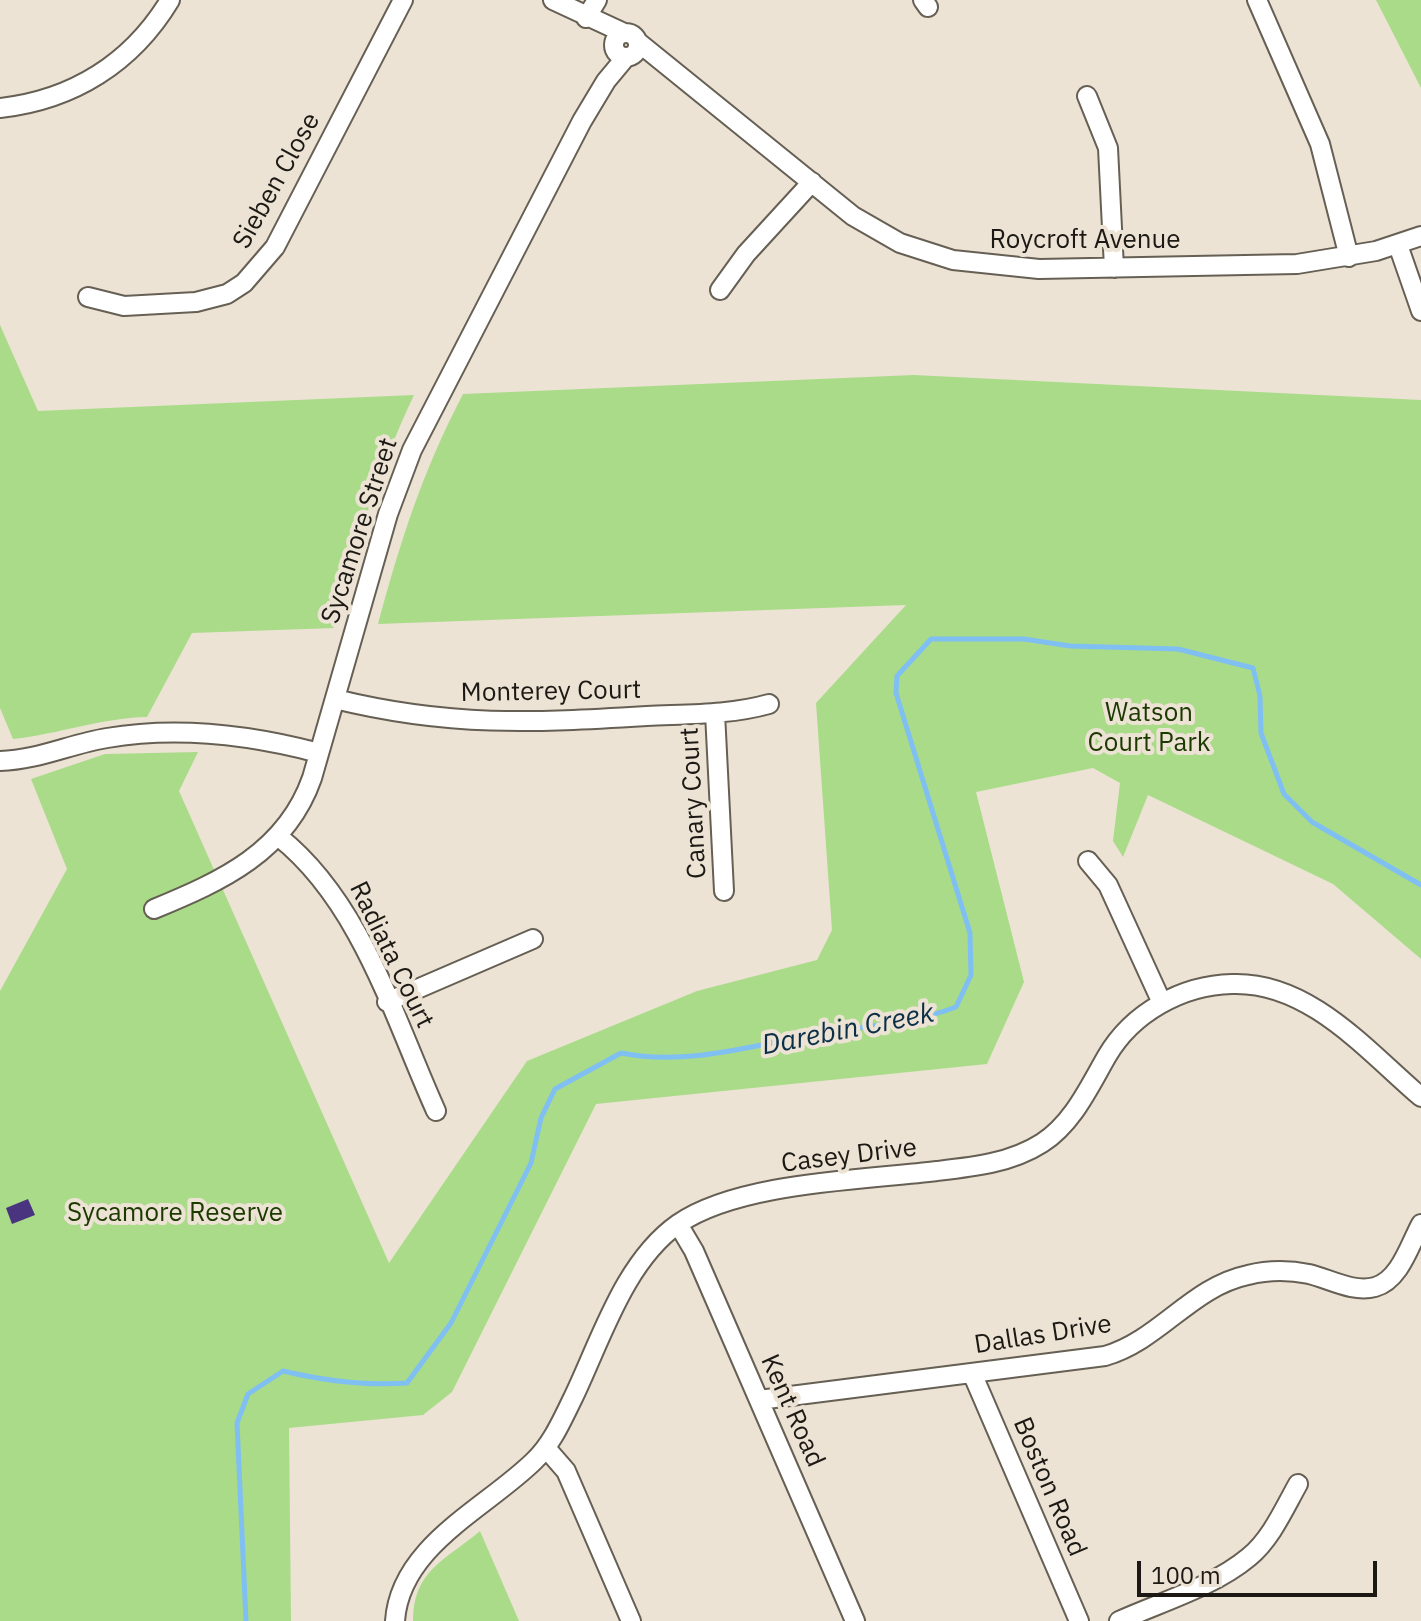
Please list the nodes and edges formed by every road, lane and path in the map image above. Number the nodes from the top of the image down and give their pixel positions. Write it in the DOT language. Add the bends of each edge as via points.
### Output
graph roads {
  1 [pos="170,0"];
  2 [pos="403,0"];
  3 [pos="553,0"];
  4 [pos="597,0"];
  5 [pos="1257,0"];
  6 [pos="586,18"];
  7 [pos="625,48"];
  8 [pos="1087,96"];
  9 [pos="0,108"];
  10 [pos="812,182"];
  11 [pos="1421,236"];
  12 [pos="1398,245"];
  13 [pos="1349,257"];
  14 [pos="1114,268"];
  15 [pos="720,290"];
  16 [pos="88,297"];
  17 [pos="1421,311"];
  18 [pos="335,699"];
  19 [pos="769,704"];
  20 [pos="715,713"];
  21 [pos="319,753"];
  22 [pos="0,761"];
  23 [pos="279,837"];
  24 [pos="1088,861"];
  25 [pos="724,891"];
  26 [pos="154,909"];
  27 [pos="533,939"];
  28 [pos="387,1002"];
  29 [pos="1162,1003"];
  30 [pos="1421,1097"];
  31 [pos="436,1111"];
  32 [pos="678,1224"];
  33 [pos="1421,1224"];
  34 [pos="972,1373"];
  35 [pos="759,1400"];
  36 [pos="546,1448"];
  37 [pos="1298,1484"];
  38 [pos="395,1621"];
  39 [pos="631,1621"];
  40 [pos="855,1621"];
  41 [pos="1079,1621"];
  42 [pos="1119,1621"];
  1 -- 9 [label="street" via="136,46 103,73 57,96"];
  2 -- 16 [label="street, Sieben Close" via="275,247 253,274 227,294 196,302 124,306"];
  3 -- 6 [label="street, Roycroft Avenue"];
  4 -- 6 [label="street"];
  5 -- 13 [label="street" via="1320,144"];
  6 -- 7 [label="street, Roycroft Avenue"];
  7 -- 10 [label="street, Roycroft Avenue" via="664,66"];
  7 -- 18 [label="street, Sycamore Street" via="412,450 388,514"];
  8 -- 14 [label="street" via="1110,159"];
  10 -- 14 [label="street, Roycroft Avenue" via="876,230 940,257 1007,268"];
  10 -- 15 [label="street"];
  11 -- 12 [label="street, Roycroft Avenue"];
  12 -- 13 [label="street, Roycroft Avenue"];
  12 -- 17 [label="street"];
  13 -- 14 [label="street, Roycroft Avenue" via="1297,264"];
  18 -- 20 [label="street, Monterey Court" via="415,717 501,723"];
  18 -- 21 [label="street, Sycamore Street"];
  19 -- 20 [label="street, Monterey Court"];
  20 -- 25 [label="street, Canary Court"];
  21 -- 22 [label="street" via="251,738 165,734 109,738"];
  21 -- 23 [label="street, Sycamore Street" via="302,803"];
  23 -- 26 [label="street, Sycamore Street" via="241,868"];
  23 -- 28 [label="street, Radiata Court" via="309,864 346,911"];
  24 -- 29 [label="street" via="1108,885"];
  27 -- 28 [label="street"];
  28 -- 31 [label="street, Radiata Court"];
  29 -- 30 [label="street, Casey Drive" via="1232,983 1282,992 1330,1019"];
  29 -- 32 [label="street, Casey Drive" via="1121,1037 1059,1129 1020,1155 962,1168 734,1197"];
  32 -- 35 [label="street, Kent Road"];
  32 -- 36 [label="street, Casey Drive" via="648,1253 629,1282"];
  33 -- 34 [label="street, Dallas Drive" via="1396,1271 1377,1287 1350,1287 1293,1272 1251,1274 1215,1286 1122,1351"];
  34 -- 35 [label="street, Dallas Drive"];
  34 -- 41 [label="street, Boston Road"];
  35 -- 40 [label="street, Kent Road"];
  36 -- 38 [label="street, Casey Drive" via="410,1569"];
  36 -- 39 [label="street" via="566,1471"];
  37 -- 42 [label="street" via="1265,1541 1249,1557"];
}
